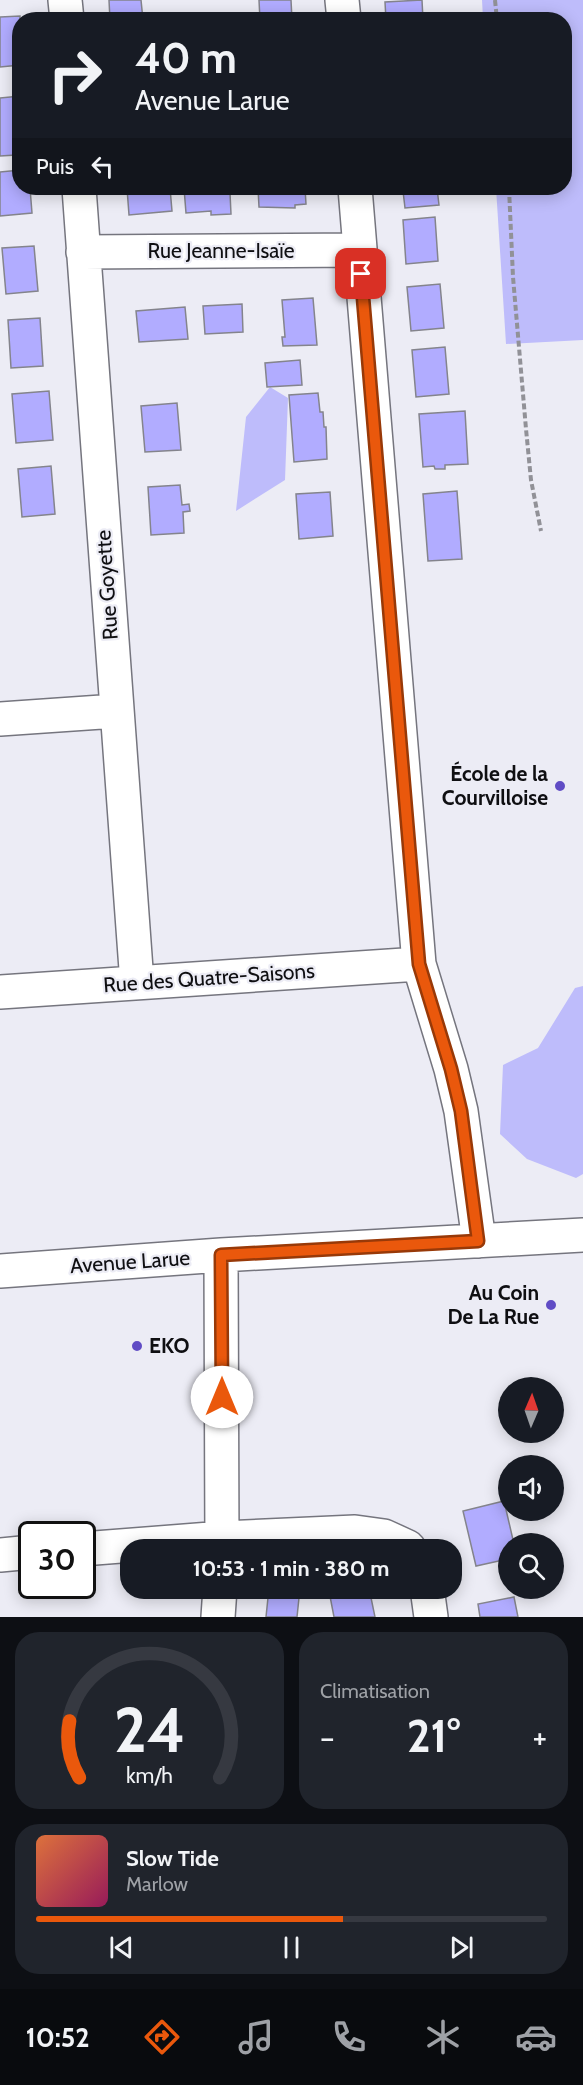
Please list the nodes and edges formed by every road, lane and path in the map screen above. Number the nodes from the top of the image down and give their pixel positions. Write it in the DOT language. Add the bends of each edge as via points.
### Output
graph roads {
  1 [pos="79,195"];
  2 [pos="355,195"];
  3 [pos="509,195"];
  4 [pos="359,250"];
  5 [pos="83,252"];
  6 [pos="541,531"];
  7 [pos="116,711"];
  8 [pos="0,719"];
  9 [pos="419,964"];
  10 [pos="136,983"];
  11 [pos="0,993"];
  12 [pos="583,1234"];
  13 [pos="478,1241"];
  14 [pos="221,1255"];
  15 [pos="0,1271"];
  16 [pos="222,1539"];
  17 [pos="277,1539"];
  18 [pos="391,1539"];
  19 [pos="96,1548"];
  20 [pos="120,1548"];
  21 [pos="18,1553"];
  22 [pos="0,1555"];
  23 [pos="219,1599"];
  24 [pos="428,1599"];
  25 [pos="218,1617"];
  26 [pos="431,1617"];
  1 -- 5 [label="street, Rue Goyette"];
  2 -- 4 [label="street"];
  3 -- 6 [label="path" via="526,429"];
  4 -- 5 [label="street, Rue Jeanne-Isaïe"];
  4 -- 9 [label="street"];
  5 -- 7 [label="street, Rue Goyette"];
  7 -- 8 [label="street"];
  7 -- 10 [label="street, Rue Goyette"];
  9 -- 10 [label="street, Rue des Quatre-Saisons"];
  9 -- 13 [label="street" via="461,1111"];
  10 -- 11 [label="street, Rue des Quatre-Saisons"];
  12 -- 13 [label="street, Avenue Larue"];
  13 -- 14 [label="street, Avenue Larue"];
  14 -- 15 [label="street, Avenue Larue"];
  14 -- 16 [label="street"];
  17 -- 18 [label="street" via="354,1532"];
  19 -- 20 [label="street"];
  21 -- 22 [label="street"];
  23 -- 25 [label="street"];
  24 -- 26 [label="street"];
}
